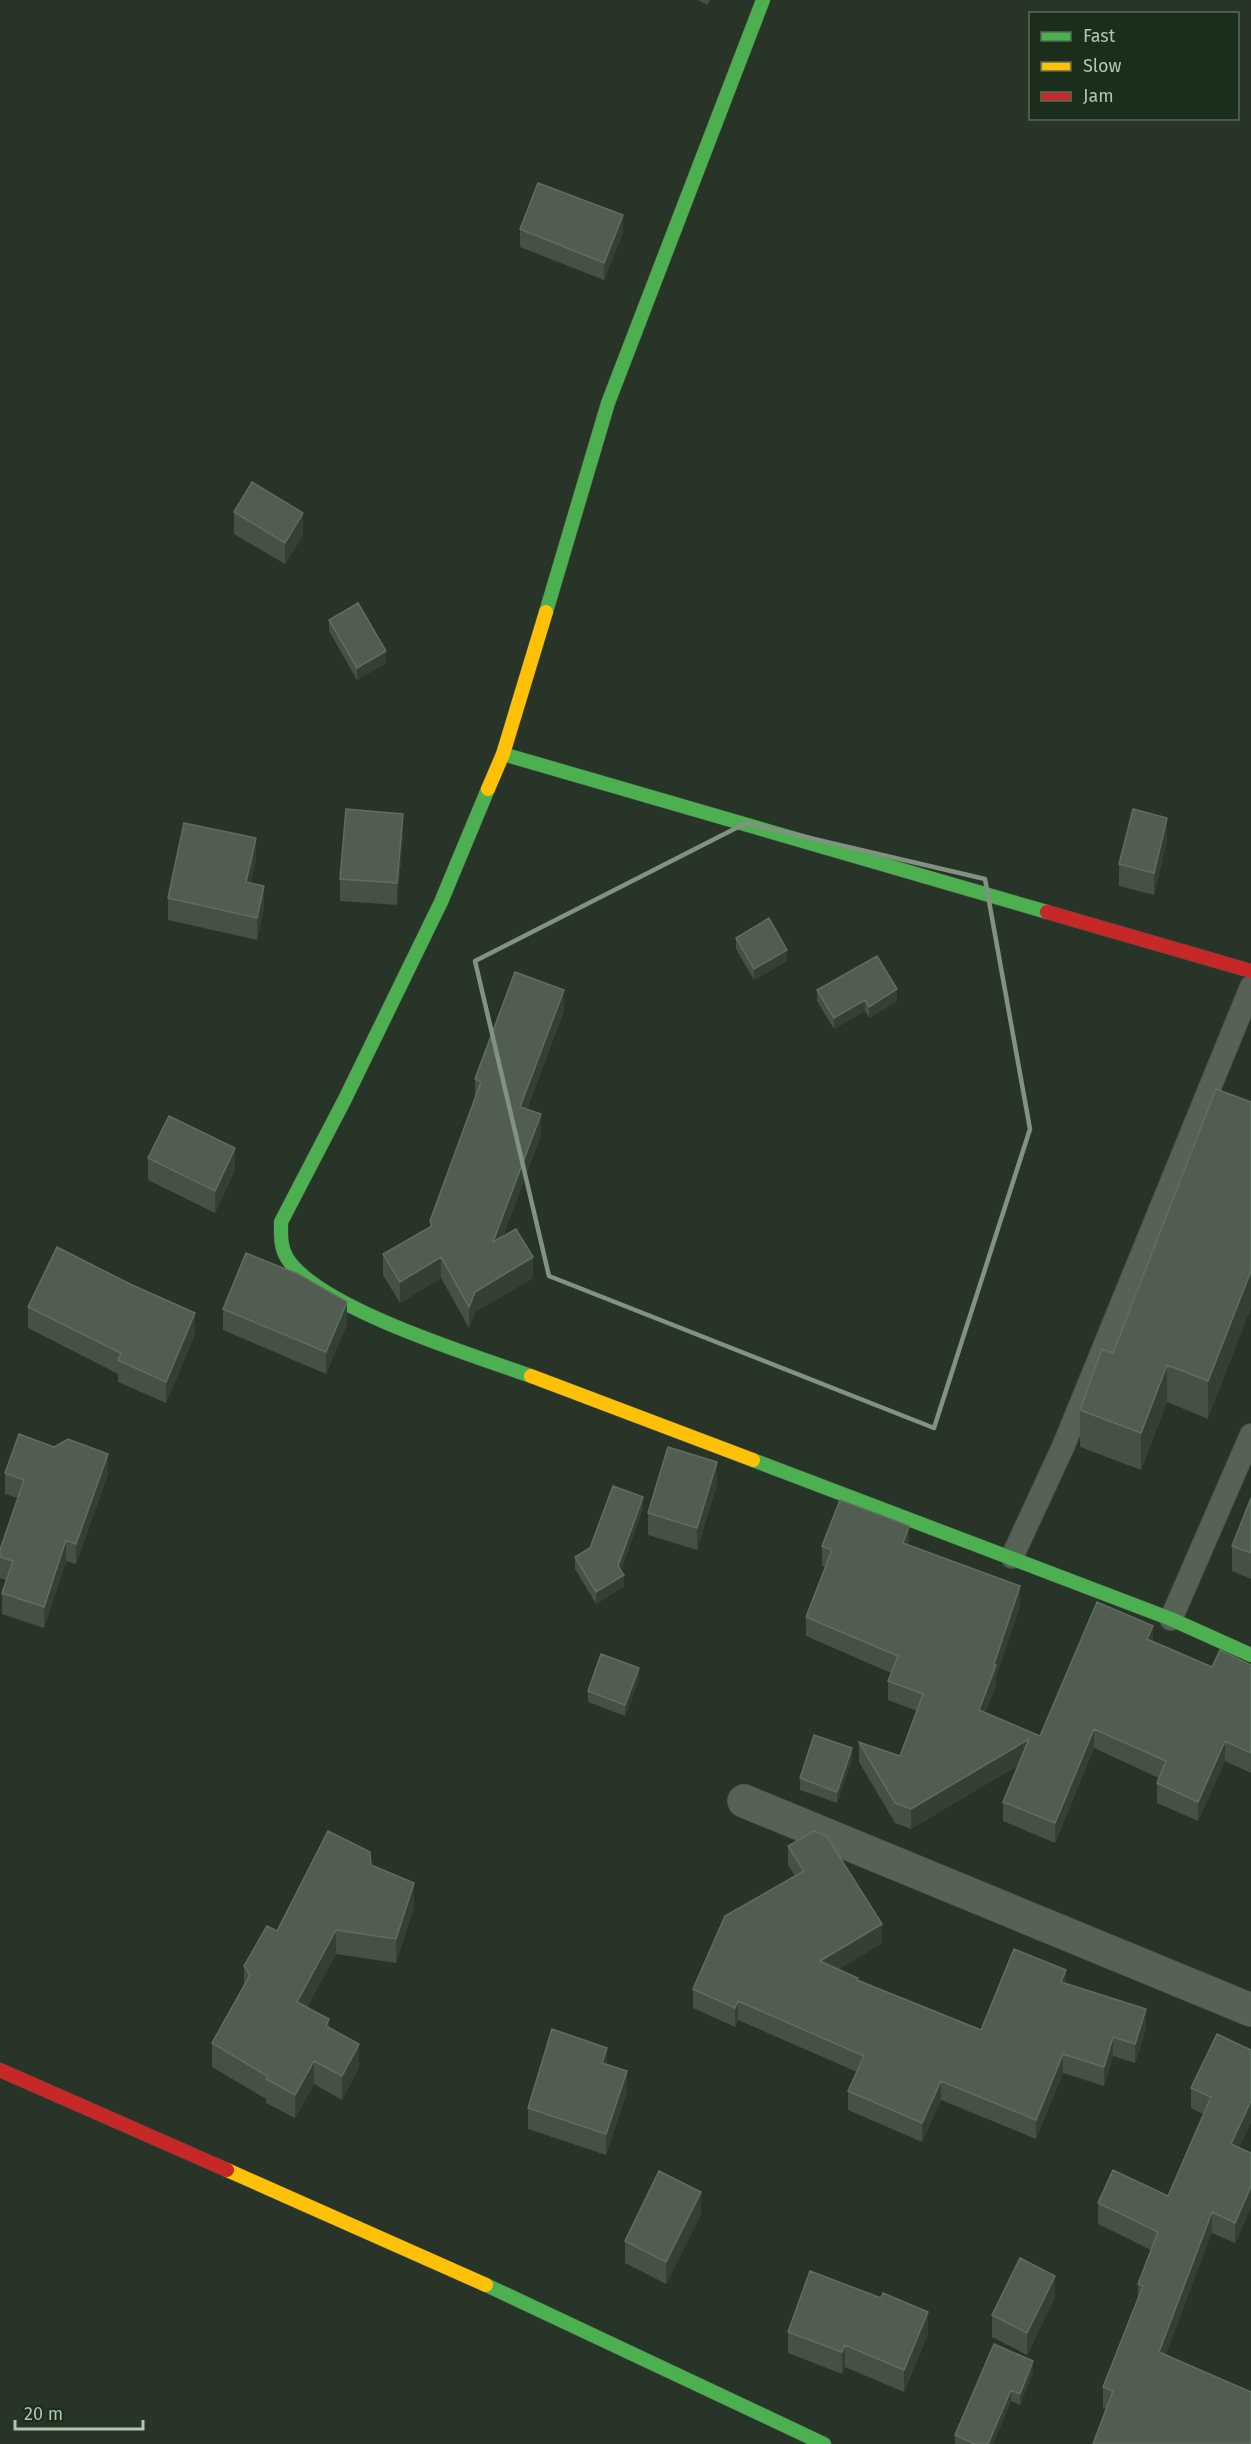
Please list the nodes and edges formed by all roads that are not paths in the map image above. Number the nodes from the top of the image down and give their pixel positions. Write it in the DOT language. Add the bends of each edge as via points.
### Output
graph roads {
  1 [pos="763,0"];
  2 [pos="503,754"];
  3 [pos="1251,970"];
  4 [pos="1251,987"];
  5 [pos="1251,1435"];
  6 [pos="1012,1557"];
  7 [pos="1171,1619"];
  8 [pos="1251,1655"];
  9 [pos="744,1801"];
  10 [pos="1251,2010"];
  11 [pos="0,2070"];
  12 [pos="824,2444"];
  1 -- 2 [label="street" via="608,403"];
  2 -- 3 [label="street"];
  2 -- 6 [label="street" via="441,902 281,1222 281,1243 287,1258 300,1274 350,1305 396,1326"];
  4 -- 6 [label="lane" via="1063,1447"];
  5 -- 7 [label="lane"];
  6 -- 7 [label="street"];
  7 -- 8 [label="street"];
  9 -- 10 [label="street"];
  11 -- 12 [label="street" via="535,2307"];
}
